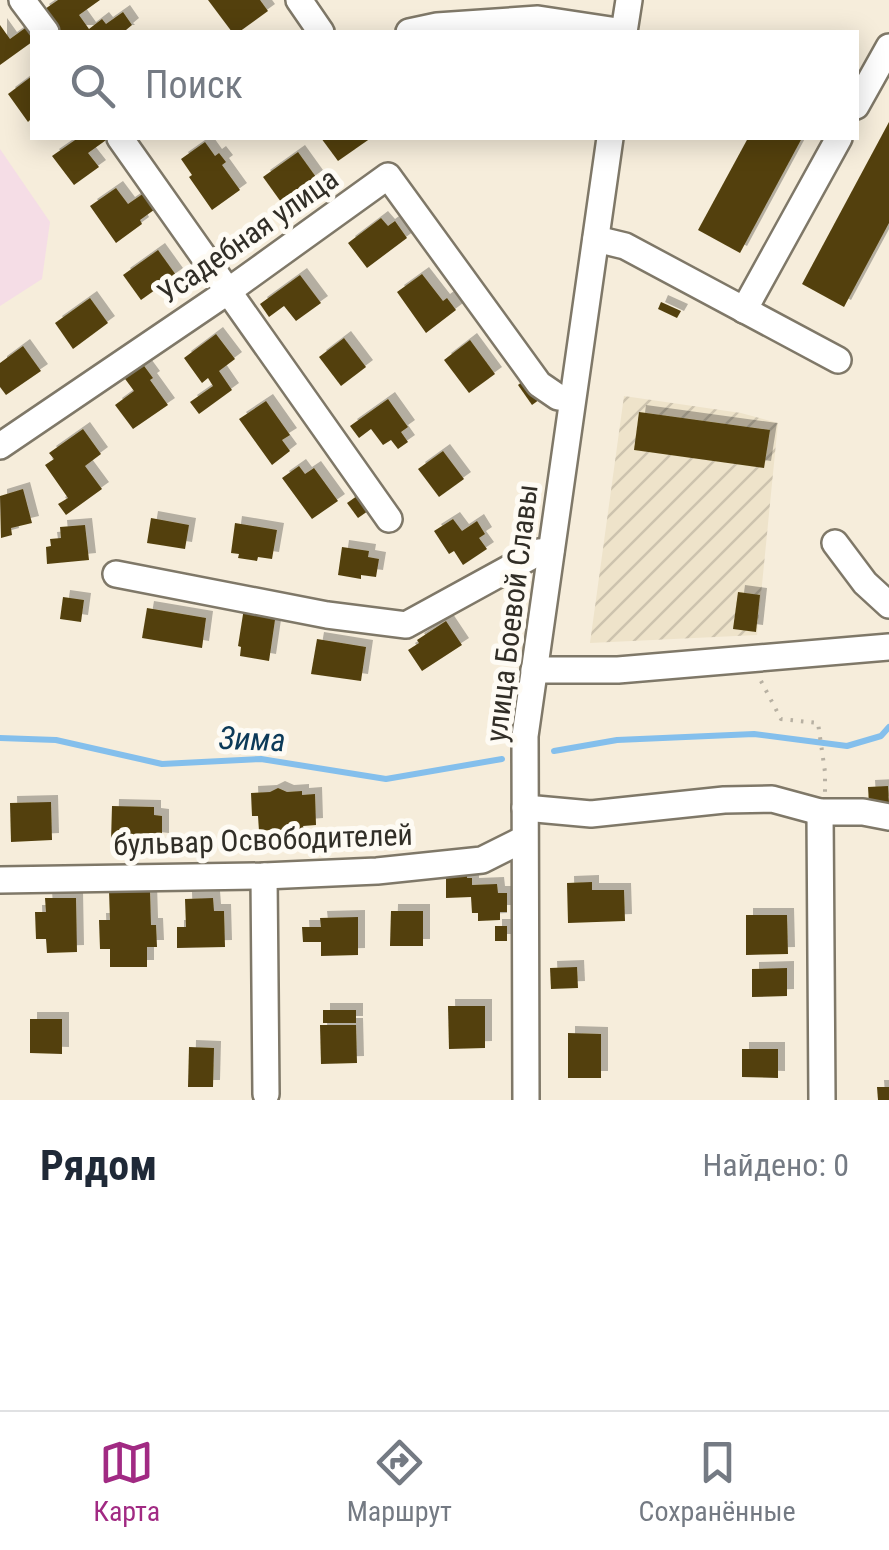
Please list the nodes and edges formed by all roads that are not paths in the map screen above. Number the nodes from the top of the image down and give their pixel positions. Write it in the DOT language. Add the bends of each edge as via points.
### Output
graph roads {
  1 [pos="22,0"];
  2 [pos="299,0"];
  3 [pos="629,0"];
  4 [pos="44,30"];
  5 [pos="320,30"];
  6 [pos="418,30"];
  7 [pos="611,30"];
  8 [pos="624,30"];
  9 [pos="889,47"];
  10 [pos="859,101"];
  11 [pos="121,140"];
  12 [pos="610,140"];
  13 [pos="838,140"];
  14 [pos="596,240"];
  15 [pos="227,292"];
  16 [pos="744,310"];
  17 [pos="838,360"];
  18 [pos="572,400"];
  19 [pos="0,446"];
  20 [pos="389,520"];
  21 [pos="553,539"];
  22 [pos="835,543"];
  23 [pos="116,574"];
  24 [pos="889,605"];
  25 [pos="889,646"];
  26 [pos="534,670"];
  27 [pos="524,808"];
  28 [pos="822,812"];
  29 [pos="889,818"];
  30 [pos="524,839"];
  31 [pos="264,876"];
  32 [pos="0,880"];
  33 [pos="266,1094"];
  34 [pos="526,1100"];
  35 [pos="822,1100"];
  1 -- 4 [label="street"];
  2 -- 5 [label="street"];
  3 -- 8 [label="street"];
  6 -- 7 [label="street" via="538,19"];
  9 -- 10 [label="street"];
  11 -- 15 [label="street"];
  12 -- 14 [label="street, улица Боевой Славы"];
  13 -- 16 [label="street"];
  14 -- 16 [label="street" via="625,246"];
  14 -- 18 [label="street, улица Боевой Славы"];
  15 -- 18 [label="street, Усадебная улица" via="388,176 539,384"];
  15 -- 19 [label="street, Усадебная улица"];
  15 -- 20 [label="street"];
  16 -- 17 [label="street"];
  18 -- 21 [label="street, улица Боевой Славы"];
  21 -- 23 [label="street" via="406,625"];
  21 -- 26 [label="street, улица Боевой Славы"];
  22 -- 24 [label="street"];
  25 -- 26 [label="street" via="618,670"];
  26 -- 27 [label="street, улица Боевой Славы"];
  27 -- 28 [label="street" via="591,814 772,799"];
  27 -- 30 [label="street, улица Боевой Славы"];
  28 -- 29 [label="street"];
  28 -- 35 [label="street"];
  30 -- 31 [label="street, бульвар Освободителей" via="482,860"];
  30 -- 34 [label="street, улица Боевой Славы"];
  31 -- 32 [label="street, бульвар Освободителей"];
  31 -- 33 [label="street"];
}
